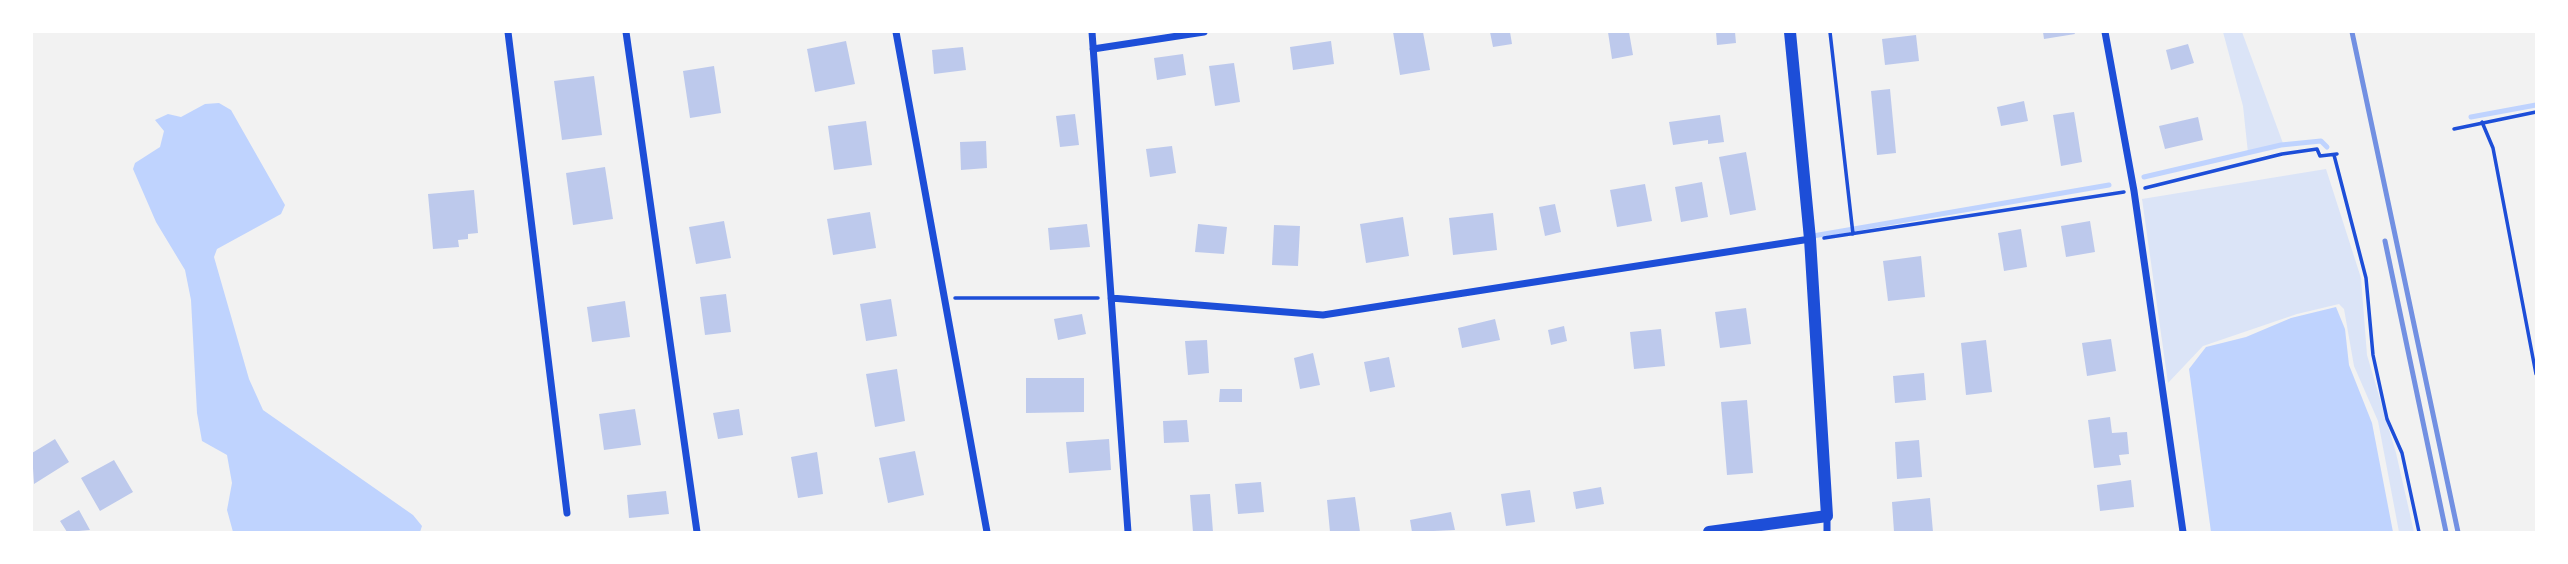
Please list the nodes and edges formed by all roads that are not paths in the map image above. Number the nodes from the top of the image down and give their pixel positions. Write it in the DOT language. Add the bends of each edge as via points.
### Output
graph roads {
  1 [pos="508,32"];
  2 [pos="626,32"];
  3 [pos="896,32"];
  4 [pos="1092,32"];
  5 [pos="1205,32"];
  6 [pos="1790,32"];
  7 [pos="2105,32"];
  8 [pos="1093,49"];
  9 [pos="1811,239"];
  10 [pos="1111,298"];
  11 [pos="567,513"];
  12 [pos="1827,516"];
  13 [pos="697,533"];
  14 [pos="987,533"];
  15 [pos="1128,533"];
  16 [pos="1709,533"];
  17 [pos="1827,533"];
  18 [pos="2183,533"];
  1 -- 11 [label="street"];
  2 -- 13 [label="street"];
  3 -- 14 [label="street"];
  4 -- 8 [label="street"];
  5 -- 8 [label="street"];
  6 -- 9 [label="street"];
  7 -- 18 [label="street" via="2134,191"];
  8 -- 10 [label="street"];
  9 -- 10 [label="street" via="1323,316"];
  9 -- 12 [label="street"];
  10 -- 15 [label="street"];
  12 -- 16 [label="street"];
  12 -- 17 [label="street"];
}
